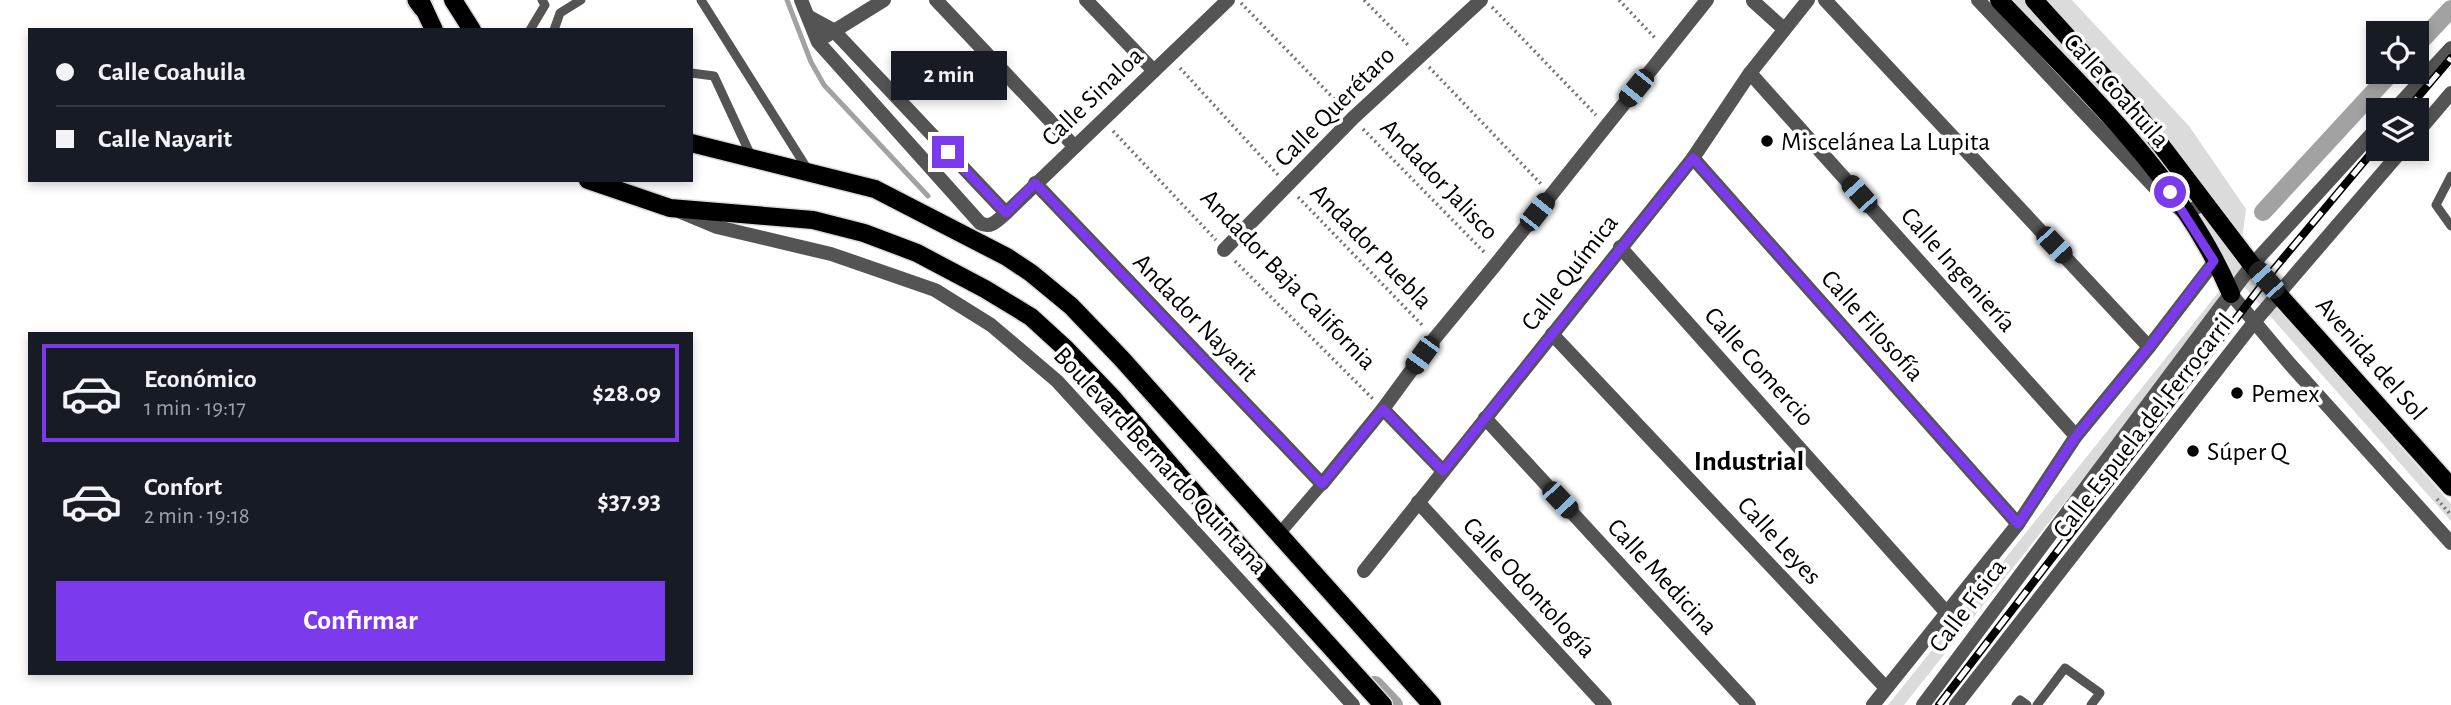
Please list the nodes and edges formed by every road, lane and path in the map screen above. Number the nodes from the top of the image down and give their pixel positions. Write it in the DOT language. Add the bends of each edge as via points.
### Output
graph roads {
  1 [pos="453,0"];
  2 [pos="542,0"];
  3 [pos="580,0"];
  4 [pos="701,0"];
  5 [pos="801,0"];
  6 [pos="936,0"];
  7 [pos="1086,0"];
  8 [pos="1228,0"];
  9 [pos="1239,0"];
  10 [pos="1364,0"];
  11 [pos="1484,0"];
  12 [pos="1619,0"];
  13 [pos="1707,0"];
  14 [pos="1808,0"];
  15 [pos="1825,0"];
  16 [pos="1978,0"];
  17 [pos="1999,0"];
  18 [pos="2034,0"];
  19 [pos="881,1"];
  20 [pos="1753,1"];
  21 [pos="420,3"];
  22 [pos="809,17"];
  23 [pos="433,28"];
  24 [pos="471,28"];
  25 [pos="531,28"];
  26 [pos="555,28"];
  27 [pos="1784,29"];
  28 [pos="833,30"];
  29 [pos="818,42"];
  30 [pos="2451,48"];
  31 [pos="1667,51"];
  32 [pos="1169,56"];
  33 [pos="1419,57"];
  34 [pos="1154,71"];
  35 [pos="693,73"];
  36 [pos="1750,73"];
  37 [pos="2451,93"];
  38 [pos="2405,98"];
  39 [pos="1353,118"];
  40 [pos="1102,119"];
  41 [pos="2429,119"];
  42 [pos="1606,126"];
  43 [pos="2366,140"];
  44 [pos="693,143"];
  45 [pos="1074,146"];
  46 [pos="752,158"];
  47 [pos="1693,158"];
  48 [pos="2393,161"];
  49 [pos="809,171"];
  50 [pos="2451,176"];
  51 [pos="594,182"];
  52 [pos="1035,183"];
  53 [pos="1288,186"];
  54 [pos="1550,194"];
  55 [pos="2451,199"];
  56 [pos="2439,200"];
  57 [pos="2205,202"];
  58 [pos="670,208"];
  59 [pos="1006,213"];
  60 [pos="2186,214"];
  61 [pos="2451,226"];
  62 [pos="1620,247"];
  63 [pos="1224,250"];
  64 [pos="2214,261"];
  65 [pos="1496,264"];
  66 [pos="2252,265"];
  67 [pos="2280,293"];
  68 [pos="2231,294"];
  69 [pos="2255,321"];
  70 [pos="1552,334"];
  71 [pos="1435,338"];
  72 [pos="2149,347"];
  73 [pos="1383,409"];
  74 [pos="1485,418"];
  75 [pos="2076,436"];
  76 [pos="1443,471"];
  77 [pos="1322,484"];
  78 [pos="2451,487"];
  79 [pos="1418,502"];
  80 [pos="2018,524"];
  81 [pos="1279,534"];
  82 [pos="2450,541"];
  83 [pos="1364,570"];
  84 [pos="1946,612"];
  85 [pos="1886,688"];
  86 [pos="1353,705"];
  87 [pos="1383,705"];
  88 [pos="1432,705"];
  89 [pos="1605,705"];
  90 [pos="1749,705"];
  91 [pos="1873,705"];
  92 [pos="1923,705"];
  93 [pos="1956,705"];
  94 [pos="2017,705"];
  95 [pos="2027,705"];
  96 [pos="2037,705"];
  97 [pos="2091,705"];
  1 -- 24 [label="main road"];
  2 -- 25 [label="lane" via="545,5"];
  3 -- 26 [label="lane" via="559,13"];
  4 -- 49 [label="lane"];
  5 -- 22 [label="street"];
  6 -- 45 [label="street"];
  7 -- 34 [label="street"];
  8 -- 32 [label="street, Calle Sinaloa"];
  9 -- 39 [label="path, Andador Jalisco"];
  10 -- 33 [label="path"];
  11 -- 33 [label="street, Calle Querétaro"];
  11 -- 42 [label="path"];
  12 -- 31 [label="path"];
  13 -- 31 [label="street"];
  14 -- 27 [label="street, Calle Química"];
  15 -- 72 [label="street"];
  16 -- 60 [label="street" via="2158,192"];
  17 -- 60 [label="main road, Calle Coahuila" via="2123,130"];
  18 -- 57 [label="main road, Calle Coahuila" via="2135,111"];
  19 -- 28 [label="street"];
  20 -- 27 [label="street"];
  21 -- 23 [label="main road"];
  22 -- 28 [label="street"];
  22 -- 29 [label="street"];
  27 -- 36 [label="street, Calle Química"];
  28 -- 29 [label="street"];
  28 -- 59 [label="street"];
  29 -- 59 [label="street, Calle Sinaloa" via="981,223 995,223"];
  30 -- 38 [label="street"];
  31 -- 42 [label="street"];
  32 -- 34 [label="street, Calle Sinaloa"];
  32 -- 53 [label="path, Andador Puebla"];
  33 -- 39 [label="street, Calle Querétaro"];
  33 -- 54 [label="path"];
  34 -- 40 [label="street, Calle Sinaloa"];
  35 -- 46 [label="lane" via="714,76"];
  36 -- 47 [label="street, Calle Química"];
  36 -- 75 [label="street, Calle Ingeniería"];
  37 -- 41 [label="street"];
  39 -- 53 [label="street, Calle Querétaro"];
  39 -- 65 [label="path, Andador Jalisco"];
  40 -- 45 [label="street, Calle Sinaloa"];
  40 -- 63 [label="path, Andador Baja California"];
  42 -- 54 [label="street"];
  43 -- 66 [label="street"];
  44 -- 46 [label="main road, Boulevard Bernardo Quintana"];
  45 -- 52 [label="street, Calle Sinaloa"];
  46 -- 49 [label="main road, Boulevard Bernardo Quintana"];
  47 -- 62 [label="street, Calle Química"];
  47 -- 80 [label="street, Calle Filosofía"];
  48 -- 67 [label="street, Calle Espuela del Ferrocarril"];
  49 -- 81 [label="main road, Boulevard Bernardo Quintana" via="875,189 1031,273 1121,358"];
  50 -- 56 [label="lane"];
  51 -- 58 [label="main road, Boulevard Bernardo Quintana"];
  52 -- 59 [label="street, Calle Sinaloa"];
  52 -- 77 [label="street, Andador Nayarit"];
  53 -- 63 [label="street, Calle Querétaro"];
  53 -- 71 [label="path, Andador Puebla"];
  54 -- 65 [label="street"];
  55 -- 56 [label="lane"];
  56 -- 61 [label="lane" via="2439,212"];
  57 -- 60 [label="street"];
  57 -- 66 [label="main road, Calle Coahuila"];
  58 -- 86 [label="street, Boulevard Bernardo Quintana" via="717,227 831,254 935,290 991,325 1057,381"];
  58 -- 87 [label="main road" via="813,220 864,233 917,253 1031,317 1113,398"];
  60 -- 64 [label="main road, Calle Coahuila"];
  62 -- 70 [label="street, Calle Química"];
  62 -- 84 [label="street, Calle Comercio"];
  63 -- 73 [label="path, Andador Baja California"];
  64 -- 68 [label="main road, Calle Coahuila"];
  64 -- 72 [label="street, Calle Física"];
  65 -- 71 [label="street"];
  66 -- 67 [label="main road, Avenida del Sol"];
  66 -- 68 [label="street, Calle Física"];
  67 -- 69 [label="street, Calle Espuela del Ferrocarril"];
  67 -- 78 [label="main road, Avenida del Sol"];
  68 -- 69 [label="street"];
  68 -- 92 [label="street, Calle Física"];
  69 -- 82 [label="street"];
  69 -- 93 [label="street, Calle Espuela del Ferrocarril"];
  70 -- 74 [label="street, Calle Química"];
  70 -- 85 [label="street, Calle Leyes"];
  71 -- 73 [label="street"];
  72 -- 75 [label="street, Calle Física"];
  73 -- 76 [label="street"];
  73 -- 77 [label="street"];
  74 -- 76 [label="street, Calle Química"];
  74 -- 90 [label="street, Calle Medicina"];
  75 -- 80 [label="street, Calle Física"];
  76 -- 79 [label="street, Calle Química"];
  77 -- 81 [label="street"];
  79 -- 83 [label="street, Calle Química"];
  79 -- 89 [label="street, Calle Odontología"];
  80 -- 84 [label="street, Calle Física"];
  81 -- 88 [label="main road, Boulevard Bernardo Quintana"];
  84 -- 85 [label="street, Calle Física"];
  85 -- 91 [label="street, Calle Física"];
  94 -- 95 [label="lane" via="2020,700"];
  96 -- 97 [label="lane" via="2065,668 2100,693"];
}
